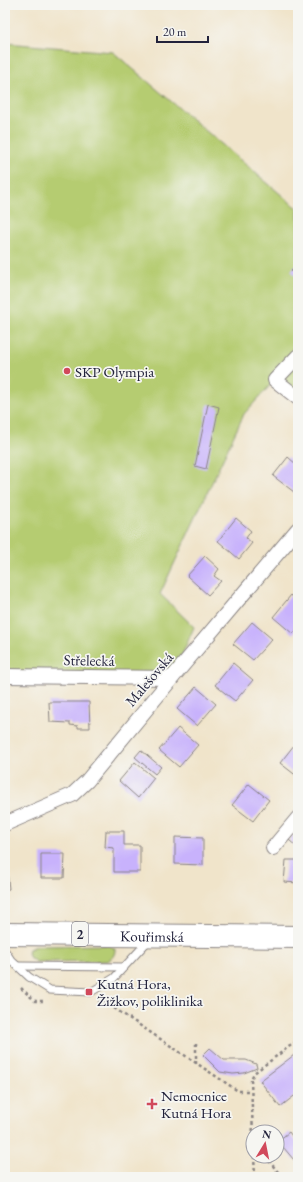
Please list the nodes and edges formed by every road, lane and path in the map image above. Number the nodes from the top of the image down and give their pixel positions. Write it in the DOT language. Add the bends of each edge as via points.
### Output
graph roads {
  1 [pos="298,356"];
  2 [pos="298,398"];
  3 [pos="298,529"];
  4 [pos="5,676"];
  5 [pos="172,678"];
  6 [pos="298,818"];
  7 [pos="5,824"];
  8 [pos="273,848"];
  9 [pos="5,934"];
  10 [pos="154,935"];
  11 [pos="298,937"];
  12 [pos="5,951"];
  13 [pos="18,966"];
  14 [pos="124,967"];
  15 [pos="93,1002"];
  16 [pos="298,1040"];
  17 [pos="196,1041"];
  18 [pos="196,1064"];
  19 [pos="250,1091"];
  20 [pos="252,1124"];
  21 [pos="254,1164"];
  22 [pos="271,1164"];
  23 [pos="255,1177"];
  24 [pos="282,1177"];
  1 -- 2 [label="street" via="275,380"];
  3 -- 5 [label="street, Malešovská"];
  4 -- 5 [label="street, Střelecká"];
  5 -- 7 [label="street, Malešovská" via="87,781 72,795"];
  6 -- 8 [label="street"];
  9 -- 10 [label="main road, Kouřimská / 2"];
  10 -- 11 [label="main road, Kouřimská / 2"];
  10 -- 14 [label="lane"];
  12 -- 13 [label="lane"];
  13 -- 14 [label="lane"];
  13 -- 14 [label="lane" via="29,978 50,990 89,992 114,978"];
  15 -- 18 [label="path" via="104,1002"];
  16 -- 19 [label="path" via="254,1073"];
  17 -- 18 [label="path"];
  18 -- 19 [label="path" via="238,1091"];
  19 -- 20 [label="path"];
  21 -- 23 [label="path"];
  22 -- 24 [label="path"];
}
